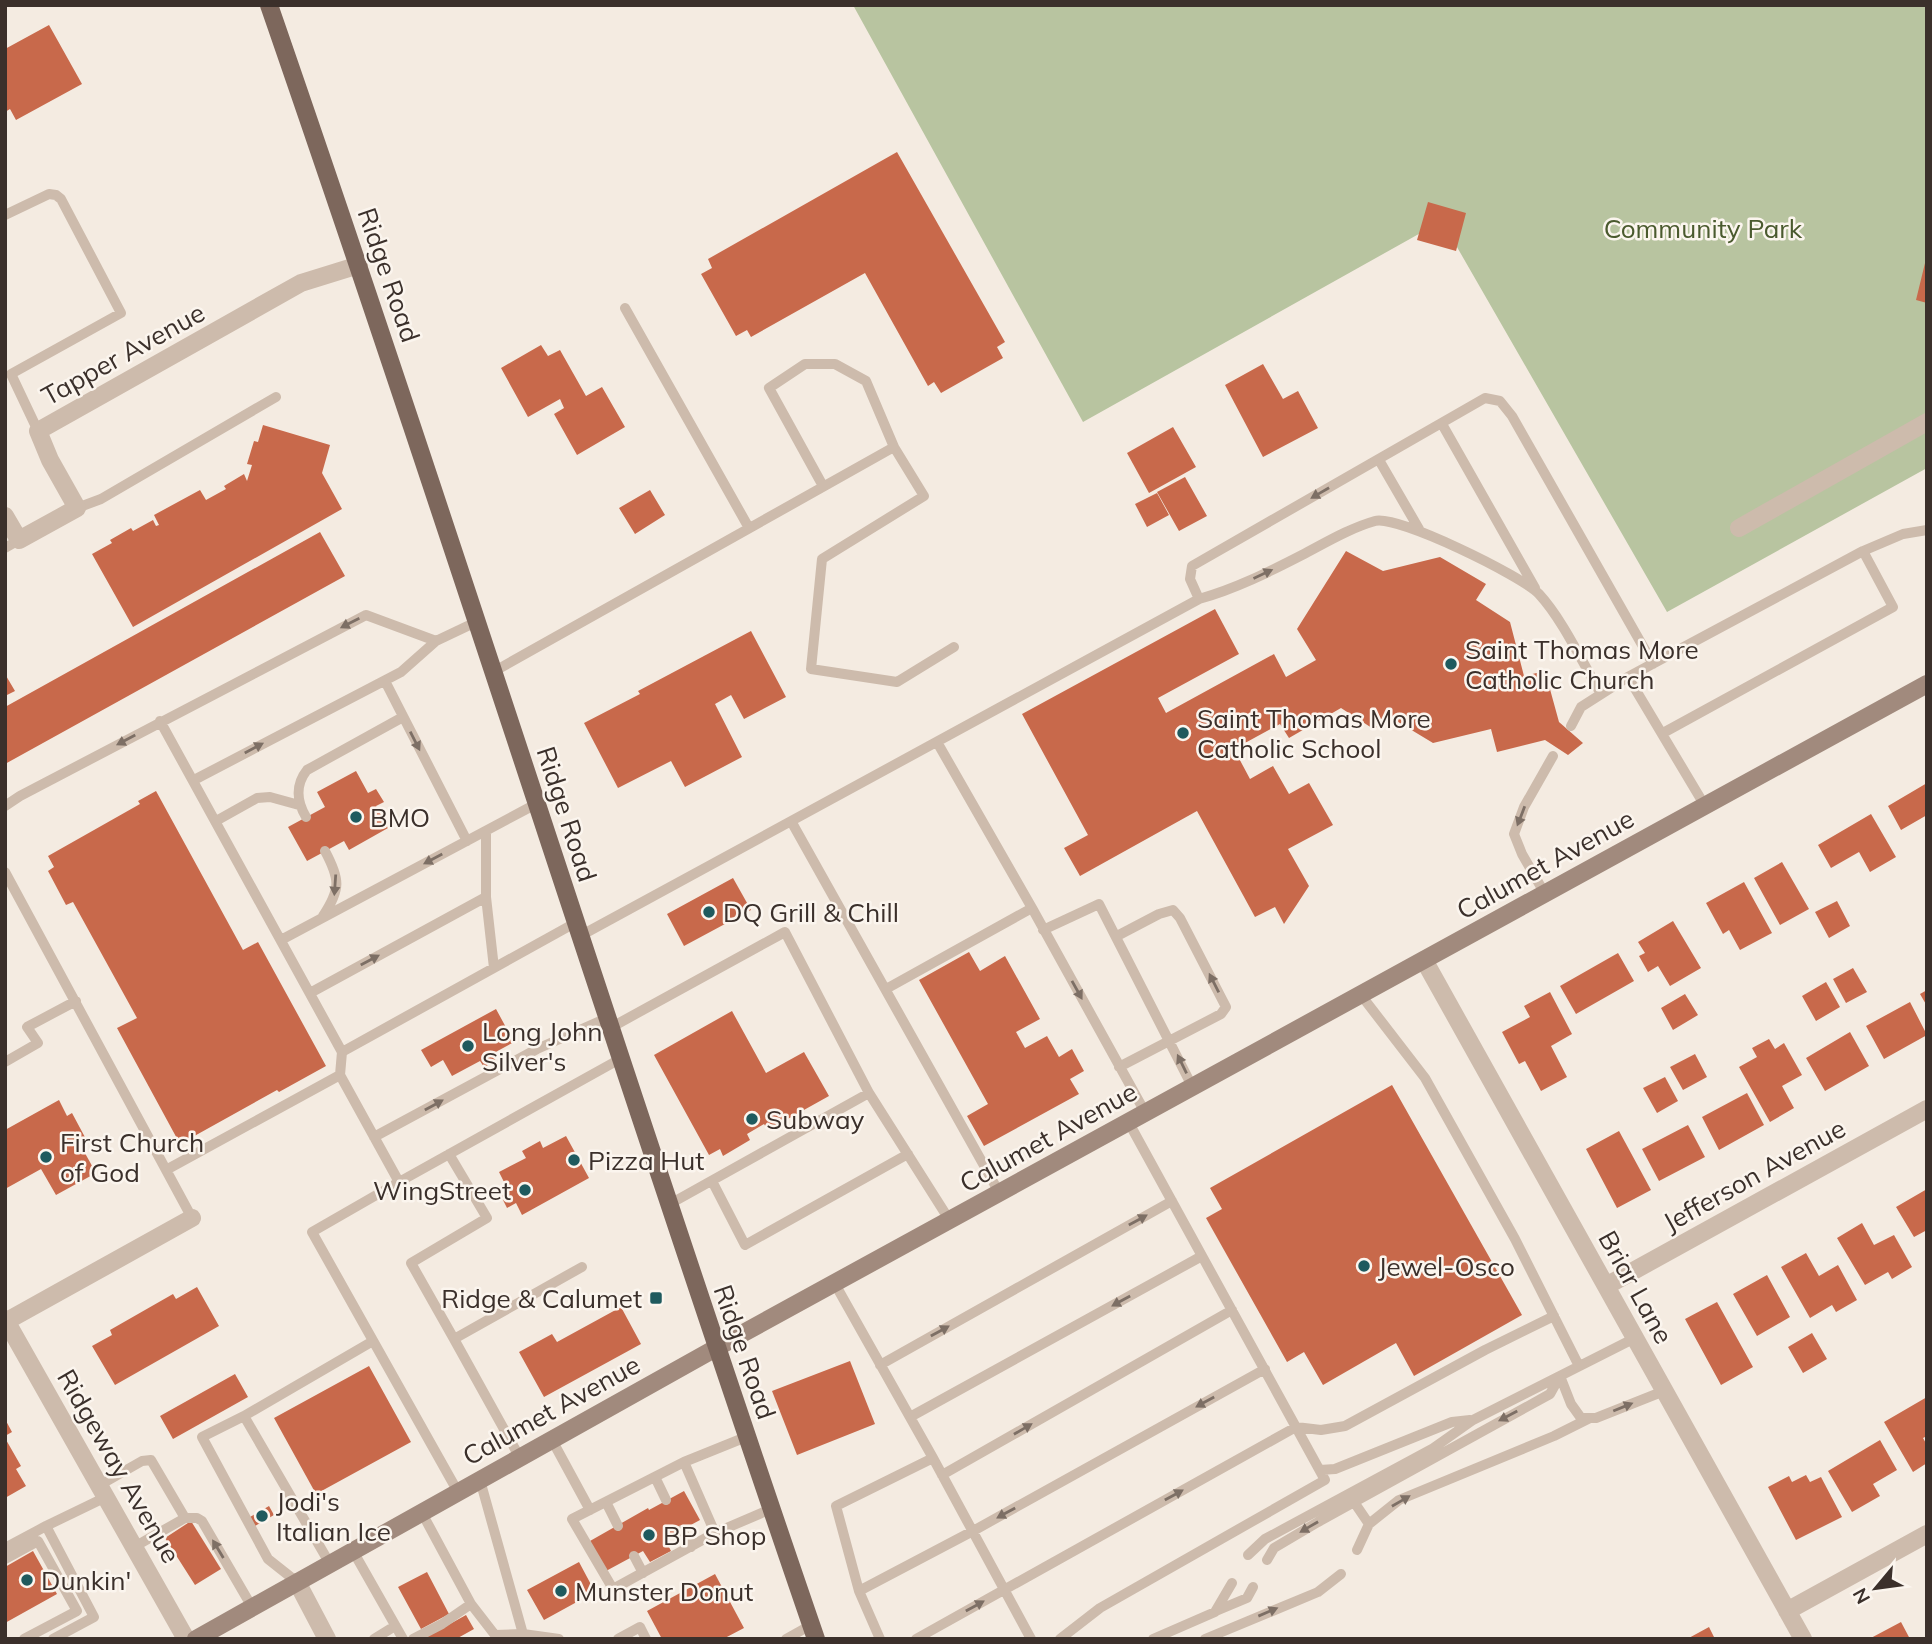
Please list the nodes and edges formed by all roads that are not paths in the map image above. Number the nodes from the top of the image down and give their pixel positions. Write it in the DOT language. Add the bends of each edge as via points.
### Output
graph roads {
  1 [pos="269,5"];
  2 [pos="5,215"];
  3 [pos="359,265"];
  4 [pos="625,308"];
  5 [pos="5,363"];
  6 [pos="11,374"];
  7 [pos="276,397"];
  8 [pos="1927,422"];
  9 [pos="1442,424"];
  10 [pos="38,431"];
  11 [pos="894,447"];
  12 [pos="1379,460"];
  13 [pos="823,486"];
  14 [pos="77,508"];
  15 [pos="5,516"];
  16 [pos="749,528"];
  17 [pos="1738,528"];
  18 [pos="1419,529"];
  19 [pos="1927,530"];
  20 [pos="12,544"];
  21 [pos="1863,551"];
  22 [pos="1538,593"];
  23 [pos="1199,599"];
  24 [pos="476,622"];
  25 [pos="436,641"];
  26 [pos="954,647"];
  27 [pos="1653,664"];
  28 [pos="493,672"];
  29 [pos="1628,677"];
  30 [pos="384,681"];
  31 [pos="1927,684"];
  32 [pos="1601,694"];
  33 [pos="403,717"];
  34 [pos="160,721"];
  35 [pos="1571,726"];
  36 [pos="1663,733"];
  37 [pos="937,742"];
  38 [pos="1553,756"];
  39 [pos="194,780"];
  40 [pos="536,804"];
  41 [pos="299,805"];
  42 [pos="5,806"];
  43 [pos="1705,806"];
  44 [pos="306,817"];
  45 [pos="216,821"];
  46 [pos="791,821"];
  47 [pos="486,831"];
  48 [pos="467,841"];
  49 [pos="325,851"];
  50 [pos="5,872"];
  51 [pos="1545,894"];
  52 [pos="486,897"];
  53 [pos="1032,908"];
  54 [pos="321,919"];
  55 [pos="578,930"];
  56 [pos="1043,930"];
  57 [pos="1117,936"];
  58 [pos="281,940"];
  59 [pos="1424,960"];
  60 [pos="494,968"];
  61 [pos="886,989"];
  62 [pos="310,993"];
  63 [pos="1361,995"];
  64 [pos="76,1001"];
  65 [pos="608,1023"];
  66 [pos="1170,1040"];
  67 [pos="342,1052"];
  68 [pos="620,1059"];
  69 [pos="5,1062"];
  70 [pos="1119,1067"];
  71 [pos="340,1075"];
  72 [pos="1193,1087"];
  73 [pos="869,1093"];
  74 [pos="1927,1109"];
  75 [pos="1146,1114"];
  76 [pos="1129,1123"];
  77 [pos="374,1137"];
  78 [pos="449,1154"];
  79 [pos="908,1154"];
  80 [pos="166,1170"];
  81 [pos="712,1181"];
  82 [pos="399,1182"];
  83 [pos="1000,1194"];
  84 [pos="1172,1201"];
  85 [pos="668,1205"];
  86 [pos="192,1218"];
  87 [pos="950,1221"];
  88 [pos="1202,1256"];
  89 [pos="582,1268"];
  90 [pos="835,1284"];
  91 [pos="1606,1286"];
  92 [pos="1233,1310"];
  93 [pos="1554,1316"];
  94 [pos="6,1321"];
  95 [pos="1635,1338"];
  96 [pos="454,1339"];
  97 [pos="373,1341"];
  98 [pos="716,1348"];
  99 [pos="880,1365"];
  100 [pos="1579,1366"];
  101 [pos="1265,1369"];
  102 [pos="1560,1376"];
  103 [pos="1664,1391"];
  104 [pos="244,1416"];
  105 [pos="910,1417"];
  106 [pos="1585,1418"];
  107 [pos="1473,1420"];
  108 [pos="1296,1427"];
  109 [pos="746,1437"];
  110 [pos="552,1440"];
  111 [pos="520,1458"];
  112 [pos="933,1458"];
  113 [pos="684,1462"];
  114 [pos="1320,1470"];
  115 [pos="942,1475"];
  116 [pos="655,1477"];
  117 [pos="480,1480"];
  118 [pos="103,1491"];
  119 [pos="458,1492"];
  120 [pos="666,1500"];
  121 [pos="606,1502"];
  122 [pos="1354,1502"];
  123 [pos="590,1510"];
  124 [pos="771,1510"];
  125 [pos="422,1513"];
  126 [pos="185,1518"];
  127 [pos="1369,1524"];
  128 [pos="46,1526"];
  129 [pos="618,1526"];
  130 [pos="682,1530"];
  131 [pos="973,1531"];
  132 [pos="715,1534"];
  133 [pos="1927,1534"];
  134 [pos="134,1547"];
  135 [pos="691,1547"];
  136 [pos="5,1548"];
  137 [pos="1357,1550"];
  138 [pos="353,1551"];
  139 [pos="1248,1555"];
  140 [pos="634,1556"];
  141 [pos="5,1559"];
  142 [pos="1267,1560"];
  143 [pos="330,1564"];
  144 [pos="643,1573"];
  145 [pos="1341,1574"];
  146 [pos="297,1583"];
  147 [pos="1232,1583"];
  148 [pos="1253,1587"];
  149 [pos="1004,1590"];
  150 [pos="859,1591"];
  151 [pos="471,1604"];
  152 [pos="253,1607"];
  153 [pos="1787,1611"];
  154 [pos="1215,1612"];
  155 [pos="396,1626"];
  156 [pos="813,1632"];
  157 [pos="523,1634"];
  158 [pos="203,1637"];
  159 [pos="1030,1638"];
  160 [pos="24,1639"];
  161 [pos="53,1639"];
  162 [pos="186,1639"];
  163 [pos="327,1639"];
  164 [pos="374,1639"];
  165 [pos="403,1639"];
  166 [pos="413,1639"];
  167 [pos="559,1639"];
  168 [pos="618,1639"];
  169 [pos="646,1639"];
  170 [pos="786,1639"];
  171 [pos="880,1639"];
  172 [pos="916,1639"];
  173 [pos="1060,1639"];
  174 [pos="1153,1639"];
  175 [pos="1205,1639"];
  176 [pos="1802,1639"];
  1 -- 3 [label="main road, Ridge Road"];
  2 -- 6 [label="lane" via="48,194 61,199 121,313"];
  3 -- 10 [label="street, Tapper Avenue" via="301,283"];
  3 -- 24 [label="main road, Ridge Road"];
  4 -- 16 [label="lane"];
  5 -- 6 [label="lane"];
  6 -- 10 [label="lane"];
  7 -- 14 [label="lane" via="101,499"];
  8 -- 17 [label="street"];
  9 -- 12 [label="lane"];
  9 -- 22 [label="lane"];
  9 -- 27 [label="lane" via="1485,398 1500,401"];
  10 -- 14 [label="street, Tapper Avenue"];
  11 -- 13 [label="lane"];
  11 -- 13 [label="lane" via="866,381 835,363 805,364 769,388"];
  11 -- 26 [label="lane" via="924,496 822,559 811,669 897,682"];
  12 -- 18 [label="lane"];
  12 -- 23 [label="lane, one-way" via="1192,566 1191,579"];
  13 -- 16 [label="lane"];
  14 -- 20 [label="street"];
  15 -- 20 [label="street"];
  16 -- 28 [label="lane"];
  18 -- 22 [label="lane"];
  23 -- 18 [label="lane, one-way" via="1224,592 1378,520"];
  19 -- 21 [label="lane" via="1903,534"];
  21 -- 27 [label="lane"];
  21 -- 36 [label="lane" via="1893,607"];
  22 -- 32 [label="lane"];
  23 -- 37 [label="lane"];
  24 -- 25 [label="lane"];
  24 -- 28 [label="main road, Ridge Road"];
  25 -- 30 [label="lane"];
  25 -- 34 [label="lane, one-way" via="366,615"];
  27 -- 29 [label="lane"];
  28 -- 40 [label="main road, Ridge Road"];
  29 -- 32 [label="lane"];
  29 -- 36 [label="lane"];
  30 -- 33 [label="lane"];
  39 -- 30 [label="lane, one-way"];
  31 -- 43 [label="main road, Calumet Avenue"];
  32 -- 35 [label="lane" via="1581,708"];
  33 -- 41 [label="lane" via="307,770 300,783"];
  33 -- 48 [label="lane, one-way"];
  34 -- 39 [label="lane"];
  34 -- 42 [label="lane, one-way"];
  36 -- 43 [label="lane"];
  37 -- 46 [label="lane"];
  37 -- 53 [label="lane"];
  38 -- 51 [label="lane, one-way" via="1514,834"];
  39 -- 45 [label="lane"];
  40 -- 47 [label="lane"];
  40 -- 55 [label="main road, Ridge Road"];
  41 -- 44 [label="lane"];
  41 -- 45 [label="lane" via="263,797"];
  43 -- 51 [label="main road, Calumet Avenue"];
  45 -- 58 [label="lane"];
  46 -- 55 [label="lane"];
  46 -- 61 [label="lane"];
  47 -- 48 [label="lane"];
  47 -- 52 [label="lane"];
  48 -- 54 [label="lane, one-way"];
  49 -- 54 [label="lane, one-way" via="337,881 336,893"];
  50 -- 64 [label="lane"];
  51 -- 59 [label="main road, Calumet Avenue"];
  52 -- 60 [label="lane"];
  62 -- 52 [label="lane, one-way"];
  53 -- 56 [label="lane"];
  53 -- 61 [label="lane"];
  54 -- 58 [label="lane"];
  55 -- 60 [label="lane"];
  55 -- 65 [label="main road, Ridge Road"];
  56 -- 57 [label="lane" via="1099,904"];
  56 -- 70 [label="lane, one-way"];
  57 -- 66 [label="lane"];
  66 -- 57 [label="lane, one-way" via="1226,1007 1173,910"];
  58 -- 62 [label="lane"];
  59 -- 63 [label="main road, Calumet Avenue"];
  59 -- 91 [label="street, Briar Lane"];
  60 -- 67 [label="lane"];
  61 -- 83 [label="lane"];
  62 -- 67 [label="lane"];
  63 -- 72 [label="main road, Calumet Avenue"];
  63 -- 93 [label="lane" via="1425,1078"];
  64 -- 69 [label="lane" via="27,1027 38,1043"];
  64 -- 80 [label="lane"];
  65 -- 68 [label="main road, Ridge Road"];
  65 -- 73 [label="lane" via="785,932"];
  77 -- 65 [label="lane, one-way" via="537,1049"];
  66 -- 70 [label="lane"];
  72 -- 66 [label="lane, one-way"];
  67 -- 71 [label="lane"];
  68 -- 78 [label="lane"];
  68 -- 85 [label="main road, Ridge Road"];
  70 -- 75 [label="lane"];
  71 -- 77 [label="lane"];
  71 -- 80 [label="lane"];
  72 -- 75 [label="main road, Calumet Avenue"];
  73 -- 79 [label="lane"];
  73 -- 81 [label="lane"];
  74 -- 91 [label="street, Jefferson Avenue"];
  75 -- 76 [label="main road, Calumet Avenue"];
  76 -- 83 [label="main road, Calumet Avenue"];
  76 -- 84 [label="lane"];
  77 -- 82 [label="lane"];
  78 -- 82 [label="lane"];
  78 -- 96 [label="lane" via="487,1218 411,1263"];
  79 -- 81 [label="lane" via="745,1244"];
  79 -- 87 [label="lane"];
  80 -- 86 [label="lane"];
  81 -- 85 [label="lane"];
  82 -- 97 [label="lane" via="312,1232"];
  83 -- 87 [label="main road, Calumet Avenue"];
  84 -- 88 [label="lane"];
  99 -- 84 [label="lane, one-way"];
  85 -- 98 [label="main road, Ridge Road"];
  86 -- 94 [label="street"];
  87 -- 90 [label="main road, Calumet Avenue"];
  88 -- 92 [label="lane"];
  88 -- 105 [label="lane, one-way"];
  89 -- 96 [label="lane"];
  90 -- 98 [label="main road, Calumet Avenue"];
  90 -- 99 [label="lane"];
  91 -- 95 [label="street, Briar Lane"];
  92 -- 101 [label="lane"];
  115 -- 92 [label="lane, one-way"];
  93 -- 100 [label="lane"];
  93 -- 108 [label="lane" via="1345,1426 1321,1430"];
  94 -- 118 [label="street, Ridgeway Avenue"];
  95 -- 100 [label="lane"];
  95 -- 103 [label="street, Briar Lane"];
  96 -- 111 [label="lane"];
  97 -- 104 [label="lane"];
  97 -- 119 [label="lane"];
  98 -- 109 [label="main road, Ridge Road"];
  98 -- 110 [label="main road, Calumet Avenue"];
  99 -- 105 [label="lane"];
  100 -- 102 [label="lane"];
  101 -- 108 [label="lane"];
  101 -- 131 [label="lane, one-way"];
  102 -- 106 [label="lane" via="1571,1404"];
  102 -- 107 [label="lane"];
  102 -- 122 [label="lane, one-way" via="1550,1394"];
  106 -- 103 [label="lane, one-way" via="1596,1418"];
  103 -- 153 [label="street, Briar Lane"];
  104 -- 143 [label="lane"];
  104 -- 146 [label="lane" via="202,1437 268,1559"];
  105 -- 112 [label="lane"];
  127 -- 106 [label="lane, one-way" via="1399,1500 1553,1436"];
  107 -- 114 [label="lane" via="1452,1422 1335,1469"];
  107 -- 139 [label="lane" via="1432,1449 1273,1535"];
  108 -- 114 [label="lane"];
  149 -- 108 [label="lane, one-way"];
  109 -- 113 [label="lane"];
  109 -- 124 [label="main road, Ridge Road"];
  110 -- 111 [label="main road, Calumet Avenue"];
  110 -- 123 [label="lane"];
  111 -- 117 [label="main road, Calumet Avenue"];
  112 -- 115 [label="lane"];
  112 -- 150 [label="lane" via="836,1506"];
  113 -- 116 [label="lane"];
  113 -- 132 [label="lane"];
  114 -- 173 [label="lane" via="1325,1480 1100,1608"];
  115 -- 131 [label="lane"];
  116 -- 120 [label="lane"];
  116 -- 121 [label="lane"];
  117 -- 119 [label="main road, Calumet Avenue"];
  117 -- 157 [label="lane"];
  118 -- 126 [label="lane" via="142,1461 152,1461"];
  118 -- 128 [label="lane"];
  118 -- 134 [label="street, Ridgeway Avenue"];
  119 -- 125 [label="main road, Calumet Avenue"];
  121 -- 123 [label="lane"];
  121 -- 129 [label="lane"];
  122 -- 127 [label="lane"];
  122 -- 142 [label="lane, one-way" via="1274,1548"];
  123 -- 144 [label="lane" via="572,1519 613,1589"];
  124 -- 132 [label="lane"];
  124 -- 156 [label="main road, Ridge Road"];
  125 -- 138 [label="main road, Calumet Avenue"];
  125 -- 151 [label="lane"];
  126 -- 134 [label="lane"];
  152 -- 126 [label="lane, one-way" via="202,1521"];
  127 -- 137 [label="lane"];
  128 -- 136 [label="lane"];
  128 -- 161 [label="lane" via="94,1617"];
  130 -- 135 [label="lane"];
  131 -- 149 [label="lane"];
  131 -- 150 [label="lane"];
  132 -- 135 [label="lane"];
  133 -- 153 [label="street"];
  134 -- 162 [label="street, Ridgeway Avenue"];
  135 -- 144 [label="lane"];
  138 -- 143 [label="main road, Calumet Avenue"];
  138 -- 155 [label="lane"];
  140 -- 144 [label="lane"];
  141 -- 160 [label="lane" via="38,1541 77,1611"];
  143 -- 146 [label="main road, Calumet Avenue"];
  175 -- 145 [label="lane, one-way" via="1318,1592"];
  146 -- 152 [label="main road, Calumet Avenue"];
  146 -- 163 [label="street"];
  147 -- 154 [label="lane"];
  148 -- 154 [label="lane" via="1247,1598"];
  149 -- 159 [label="lane"];
  172 -- 149 [label="lane, one-way"];
  150 -- 171 [label="lane"];
  151 -- 157 [label="lane" via="495,1635"];
  151 -- 166 [label="lane"];
  152 -- 158 [label="main road, Calumet Avenue"];
  153 -- 176 [label="street, Briar Lane"];
  154 -- 174 [label="lane"];
  155 -- 164 [label="lane"];
  155 -- 165 [label="lane"];
  156 -- 170 [label="lane"];
  157 -- 167 [label="lane"];
  168 -- 169 [label="lane" via="640,1627"];
}
